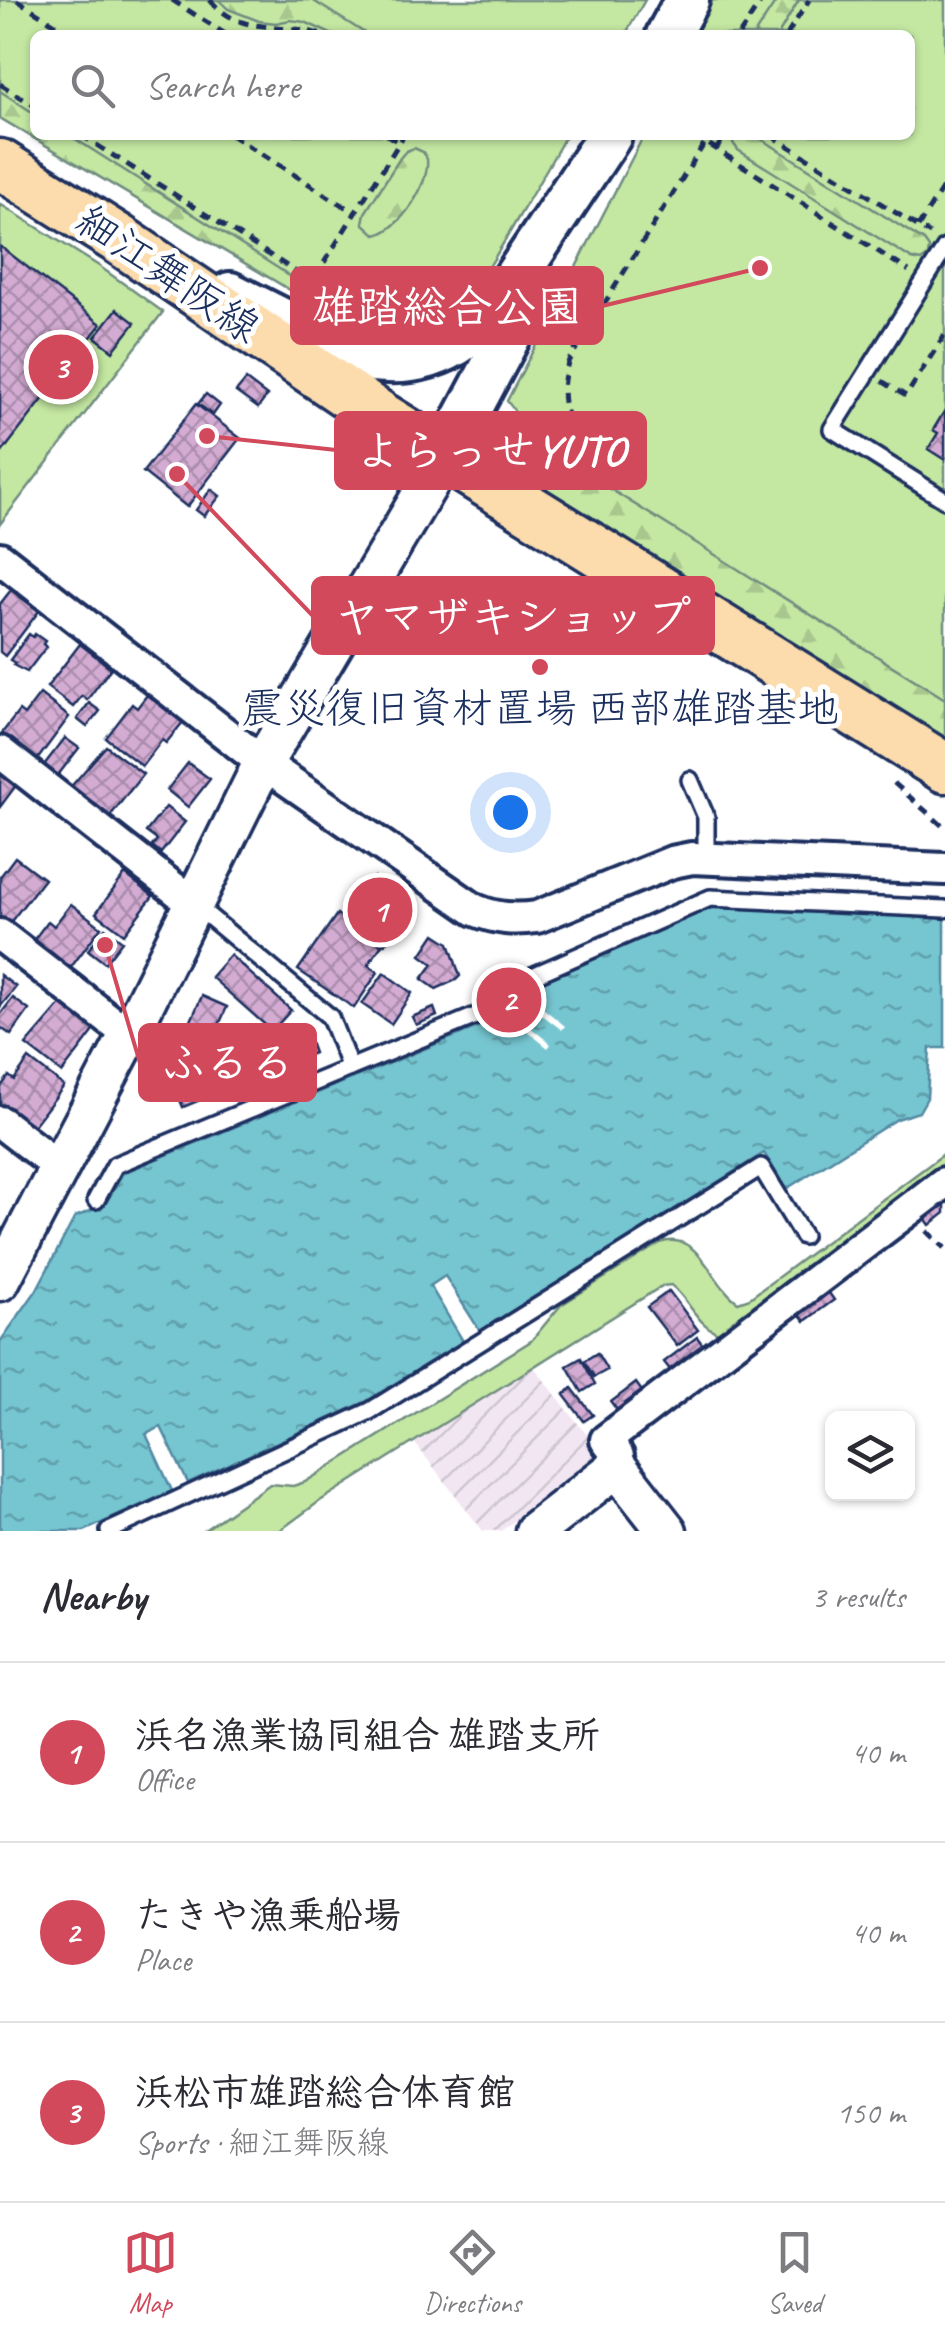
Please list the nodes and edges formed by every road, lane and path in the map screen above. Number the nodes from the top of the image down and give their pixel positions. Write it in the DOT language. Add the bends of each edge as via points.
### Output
graph roads {
  1 [pos="17,0"];
  2 [pos="172,0"];
  3 [pos="210,0"];
  4 [pos="686,0"];
  5 [pos="762,0"];
  6 [pos="809,0"];
  7 [pos="64,30"];
  8 [pos="219,30"];
  9 [pos="269,30"];
  10 [pos="671,30"];
  11 [pos="742,30"];
  12 [pos="791,30"];
  13 [pos="0,84"];
  14 [pos="30,103"];
  15 [pos="89,140"];
  16 [pos="239,140"];
  17 [pos="395,140"];
  18 [pos="402,140"];
  19 [pos="610,140"];
  20 [pos="610,140"];
  21 [pos="700,140"];
  22 [pos="722,140"];
  23 [pos="779,140"];
  24 [pos="400,143"];
  25 [pos="704,144"];
  26 [pos="716,150"];
  27 [pos="0,164"];
  28 [pos="945,184"];
  29 [pos="355,214"];
  30 [pos="918,227"];
  31 [pos="932,236"];
  32 [pos="117,238"];
  33 [pos="945,248"];
  34 [pos="924,281"];
  35 [pos="312,282"];
  36 [pos="298,304"];
  37 [pos="945,334"];
  38 [pos="934,351"];
  39 [pos="945,357"];
  40 [pos="867,372"];
  41 [pos="571,427"];
  42 [pos="506,445"];
  43 [pos="613,450"];
  44 [pos="445,456"];
  45 [pos="945,500"];
  46 [pos="0,558"];
  47 [pos="0,752"];
  48 [pos="263,763"];
  49 [pos="945,768"];
  50 [pos="690,780"];
  51 [pos="706,858"];
  52 [pos="945,869"];
  53 [pos="194,904"];
  54 [pos="945,909"];
  55 [pos="0,935"];
  56 [pos="128,1035"];
  57 [pos="350,1068"];
  58 [pos="0,1122"];
  59 [pos="61,1169"];
  60 [pos="944,1184"];
  61 [pos="96,1200"];
  62 [pos="803,1236"];
  63 [pos="0,1281"];
  64 [pos="617,1467"];
  65 [pos="109,1531"];
  66 [pos="536,1531"];
  67 [pos="667,1531"];
  1 -- 7 [label="path"];
  2 -- 8 [label="path"];
  3 -- 9 [label="path" via="242,23"];
  4 -- 10 [label="main road"];
  5 -- 11 [label="path"];
  6 -- 12 [label="path"];
  13 -- 14 [label="path"];
  15 -- 35 [label="path"];
  16 -- 29 [label="path"];
  17 -- 24 [label="path"];
  18 -- 24 [label="path"];
  19 -- 32 [label="main road" via="480,326 448,350 410,362 352,355"];
  20 -- 44 [label="main road"];
  21 -- 25 [label="path"];
  22 -- 26 [label="path"];
  23 -- 30 [label="path"];
  24 -- 29 [label="path"];
  25 -- 26 [label="path"];
  25 -- 41 [label="path" via="569,360 562,388"];
  26 -- 34 [label="path"];
  27 -- 32 [label="main road, 細江舞阪線"];
  28 -- 30 [label="path"];
  29 -- 35 [label="path"];
  30 -- 31 [label="path"];
  32 -- 44 [label="main road, 細江舞阪線"];
  33 -- 34 [label="lane"];
  34 -- 40 [label="lane"];
  35 -- 36 [label="path"];
  37 -- 38 [label="path"];
  38 -- 39 [label="path"];
  38 -- 40 [label="path" via="906,396"];
  40 -- 45 [label="lane" via="832,429"];
  41 -- 42 [label="path"];
  41 -- 43 [label="path" via="605,463"];
  44 -- 48 [label="street"];
  44 -- 49 [label="main road, 細江舞阪線"];
  46 -- 48 [label="street"];
  47 -- 53 [label="street"];
  48 -- 51 [label="street" via="496,918 537,916 672,862"];
  48 -- 53 [label="street"];
  50 -- 51 [label="lane" via="706,816"];
  51 -- 52 [label="street"];
  53 -- 56 [label="street"];
  53 -- 57 [label="lane" via="330,1018"];
  54 -- 57 [label="lane" via="710,898 514,984 496,1008"];
  55 -- 56 [label="street"];
  56 -- 59 [label="street"];
  57 -- 61 [label="lane" via="115,1165"];
  58 -- 59 [label="street"];
  59 -- 63 [label="street"];
  60 -- 64 [label="street" via="606,1440 618,1456"];
  62 -- 65 [label="lane" via="761,1167 370,1411"];
  64 -- 66 [label="street"];
  64 -- 67 [label="street"];
}
